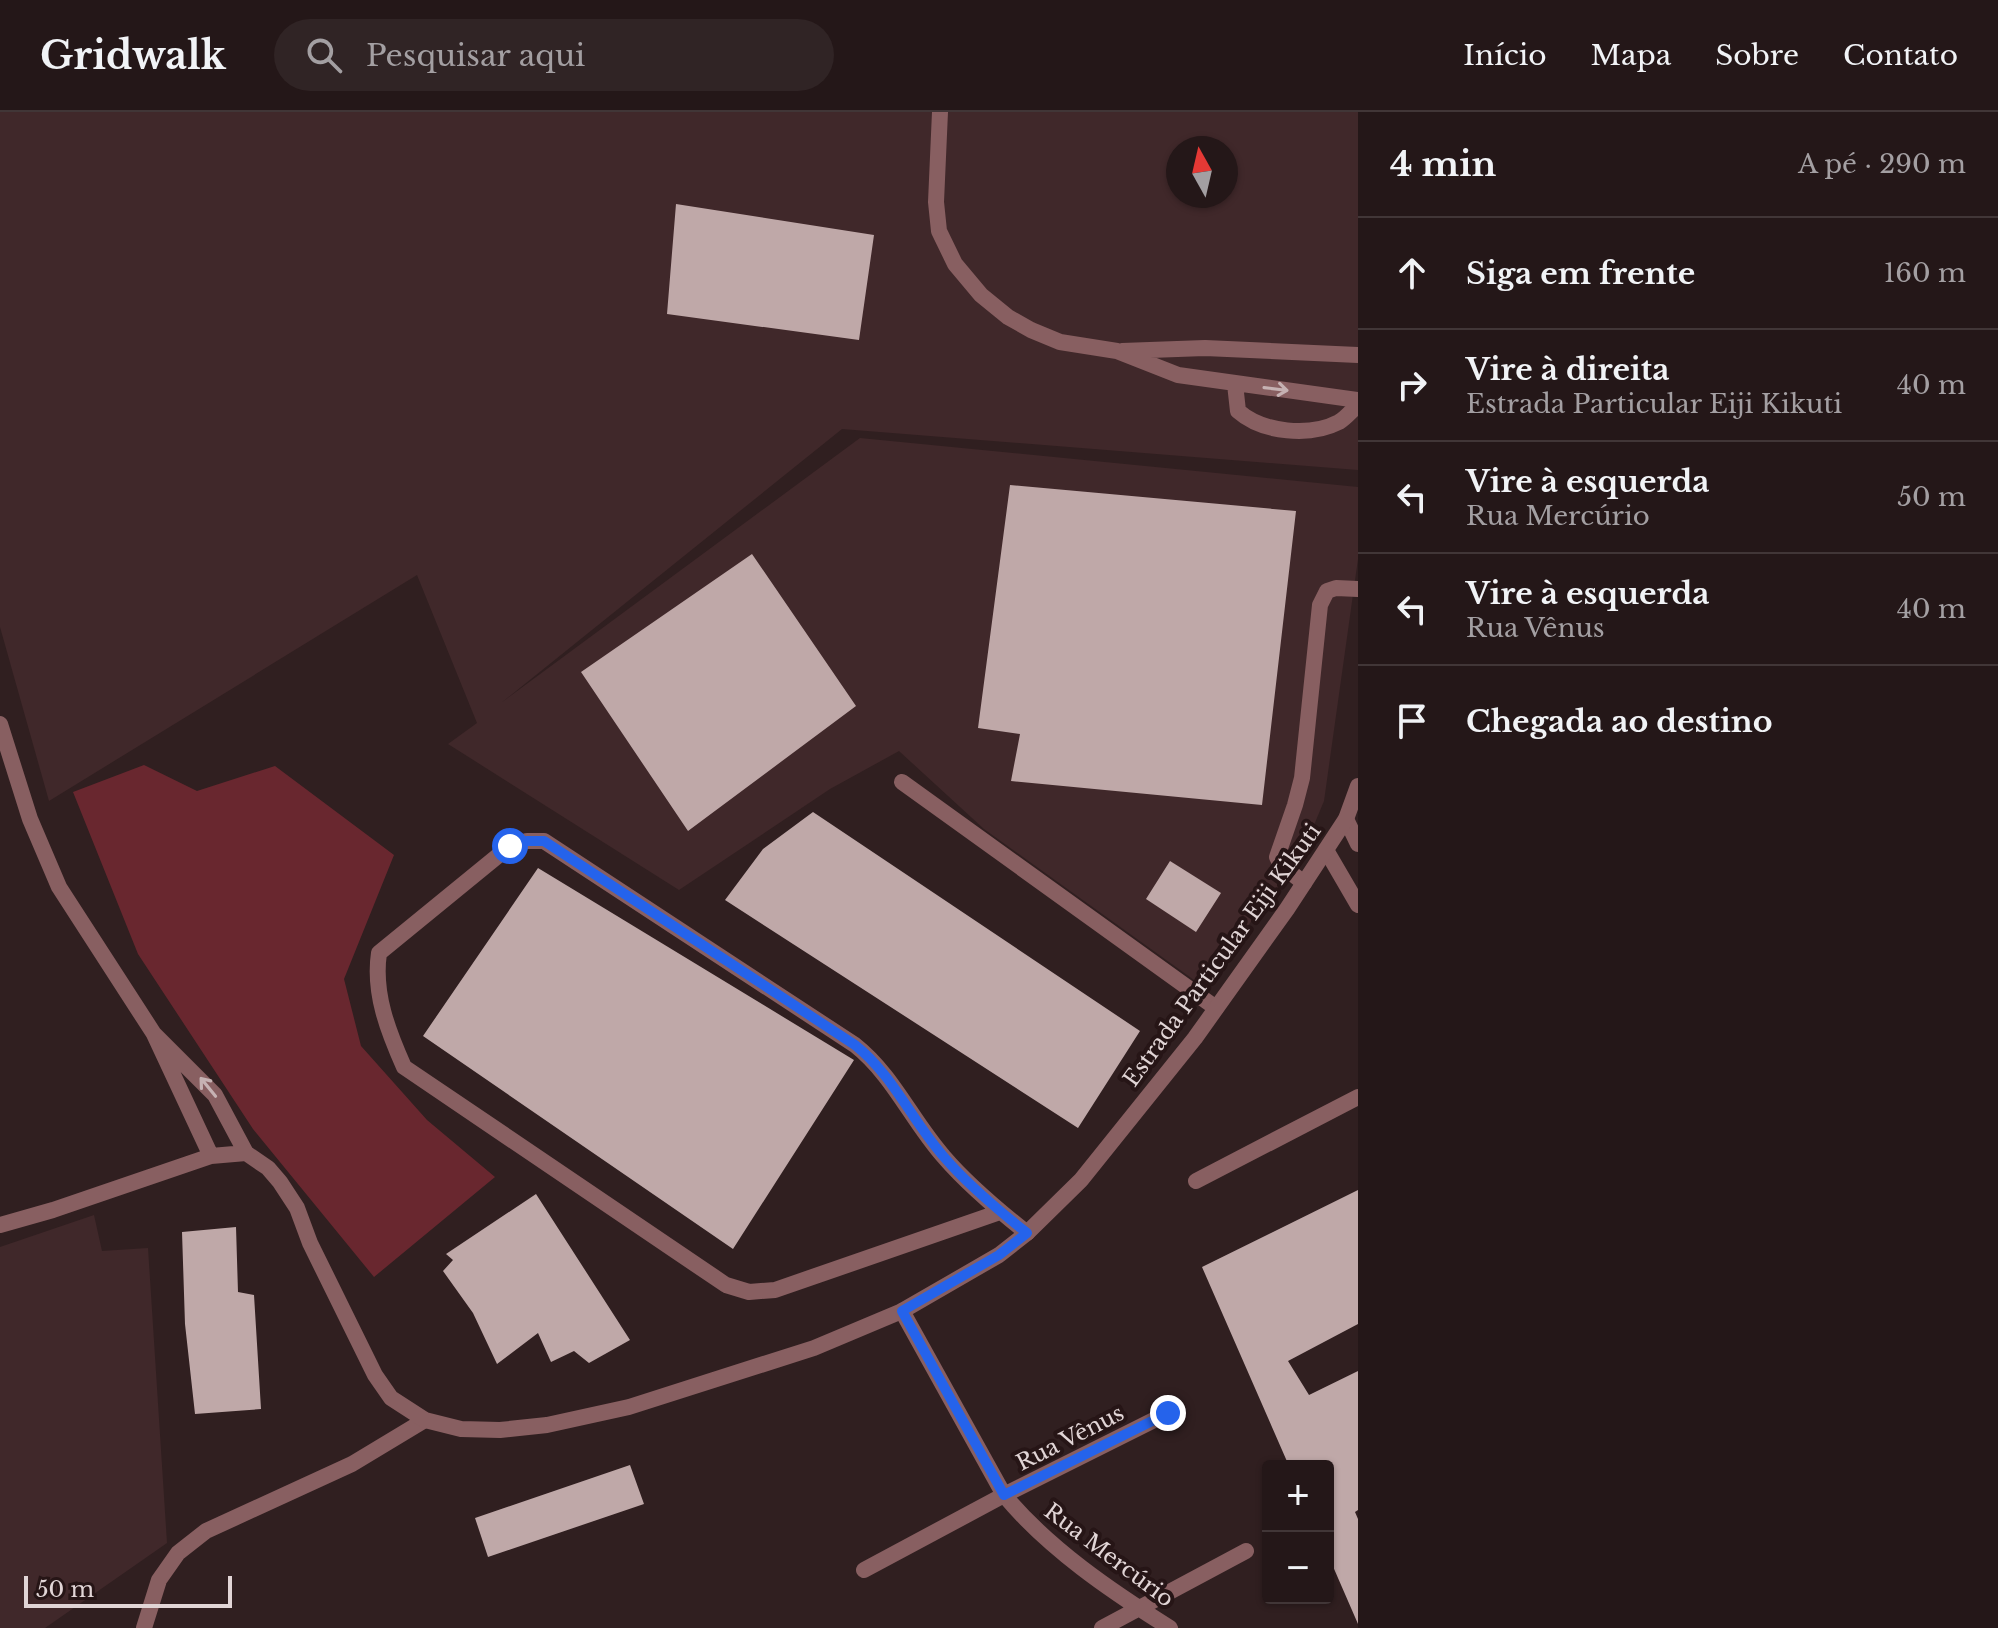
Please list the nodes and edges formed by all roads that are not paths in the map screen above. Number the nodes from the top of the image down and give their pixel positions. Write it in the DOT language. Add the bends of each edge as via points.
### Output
graph roads {
  1 [pos="940,112"];
  2 [pos="1117,351"];
  3 [pos="1358,355"];
  4 [pos="1235,384"];
  5 [pos="1358,402"];
  6 [pos="1358,589"];
  7 [pos="0,724"];
  8 [pos="902,782"];
  9 [pos="1358,786"];
  10 [pos="1346,819"];
  11 [pos="1358,844"];
  12 [pos="1326,850"];
  13 [pos="1304,883"];
  14 [pos="1358,905"];
  15 [pos="1216,1008"];
  16 [pos="154,1034"];
  17 [pos="1358,1097"];
  18 [pos="246,1153"];
  19 [pos="211,1156"];
  20 [pos="1196,1181"];
  21 [pos="1000,1212"];
  22 [pos="0,1225"];
  23 [pos="1027,1233"];
  24 [pos="902,1311"];
  25 [pos="1168,1413"];
  26 [pos="425,1420"];
  27 [pos="1004,1495"];
  28 [pos="1246,1551"];
  29 [pos="864,1570"];
  30 [pos="1139,1609"];
  31 [pos="144,1628"];
  32 [pos="1102,1628"];
  33 [pos="1170,1628"];
  1 -- 2 [label="street" via="936,202 939,231 955,264 981,295 1031,330 1060,342"];
  2 -- 3 [label="street" via="1205,348"];
  2 -- 4 [label="street" via="1178,375"];
  4 -- 5 [label="street, one-way"];
  4 -- 5 [label="street" via="1238,411 1265,427 1316,430 1342,421"];
  6 -- 13 [label="street" via="1327,591 1320,605 1302,778 1277,857"];
  7 -- 16 [label="street, Estrada Particular Eiji Kikuti" via="30,819 59,887"];
  8 -- 15 [label="street"];
  9 -- 10 [label="street, Estrada Particular Eiji Kikuti"];
  10 -- 11 [label="street"];
  10 -- 12 [label="street, Estrada Particular Eiji Kikuti"];
  12 -- 13 [label="street, Estrada Particular Eiji Kikuti"];
  12 -- 14 [label="street"];
  13 -- 15 [label="street, Estrada Particular Eiji Kikuti"];
  15 -- 23 [label="street, Estrada Particular Eiji Kikuti" via="1081,1180"];
  18 -- 16 [label="street, Estrada Particular Eiji Kikuti, one-way" via="215,1095"];
  16 -- 19 [label="street, Estrada Particular Eiji Kikuti"];
  17 -- 20 [label="street"];
  18 -- 19 [label="street"];
  18 -- 26 [label="street, Estrada Particular Eiji Kikuti" via="268,1168 297,1208 375,1375 391,1398"];
  19 -- 22 [label="street"];
  21 -- 21 [label="street" via="943,1157 870,1057 544,841 510,846 379,953 376,974 388,1030 404,1067 726,1285 749,1292 775,1290"];
  21 -- 23 [label="street"];
  23 -- 24 [label="street, Estrada Particular Eiji Kikuti"];
  24 -- 26 [label="street, Estrada Particular Eiji Kikuti" via="814,1348 629,1407 500,1430 461,1429"];
  24 -- 27 [label="street, Rua Mercúrio"];
  25 -- 27 [label="street, Rua Vênus"];
  26 -- 31 [label="street" via="352,1464 206,1531 178,1553 159,1580"];
  27 -- 29 [label="street, Rua Vênus"];
  27 -- 30 [label="street, Rua Mercúrio" via="1043,1537"];
  28 -- 30 [label="street"];
  30 -- 32 [label="street"];
  30 -- 33 [label="street, Rua Mercúrio"];
}
